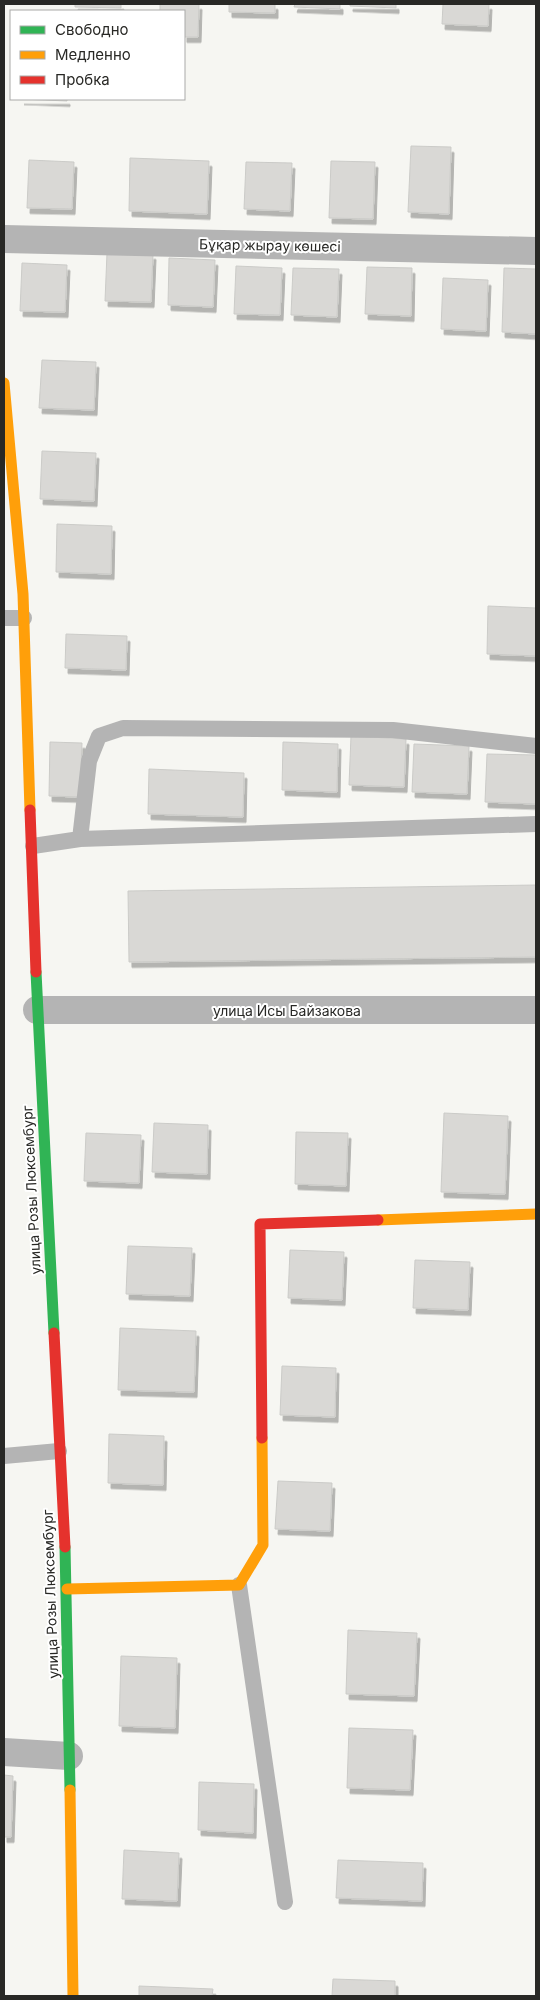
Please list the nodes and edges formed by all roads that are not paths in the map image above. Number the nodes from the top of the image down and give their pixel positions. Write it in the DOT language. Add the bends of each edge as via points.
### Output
graph roads {
  1 [pos="4,239"];
  2 [pos="536,250"];
  3 [pos="4,382"];
  4 [pos="4,618"];
  5 [pos="24,618"];
  6 [pos="536,746"];
  7 [pos="536,824"];
  8 [pos="80,839"];
  9 [pos="33,846"];
  10 [pos="37,1010"];
  11 [pos="536,1010"];
  12 [pos="536,1214"];
  13 [pos="59,1451"];
  14 [pos="4,1456"];
  15 [pos="239,1585"];
  16 [pos="67,1589"];
  17 [pos="4,1752"];
  18 [pos="69,1756"];
  19 [pos="285,1902"];
  20 [pos="73,1996"];
  1 -- 2 [label="street, Бұқар жырау көшесі"];
  3 -- 5 [label="street, улица Розы Люксембург"];
  4 -- 5 [label="lane"];
  5 -- 9 [label="street, улица Розы Люксембург"];
  6 -- 8 [label="lane" via="393,730 124,728 99,736 89,761"];
  7 -- 8 [label="lane"];
  8 -- 9 [label="lane"];
  9 -- 10 [label="street, улица Розы Люксембург"];
  10 -- 11 [label="street, улица Исы Байзакова"];
  10 -- 13 [label="street, улица Розы Люксембург"];
  12 -- 15 [label="street" via="260,1224 263,1545"];
  13 -- 14 [label="lane"];
  13 -- 16 [label="street, улица Розы Люксембург"];
  15 -- 16 [label="street"];
  15 -- 19 [label="lane"];
  16 -- 18 [label="street, улица Розы Люксембург"];
  17 -- 18 [label="street"];
  18 -- 20 [label="street, улица Розы Люксембург"];
}
